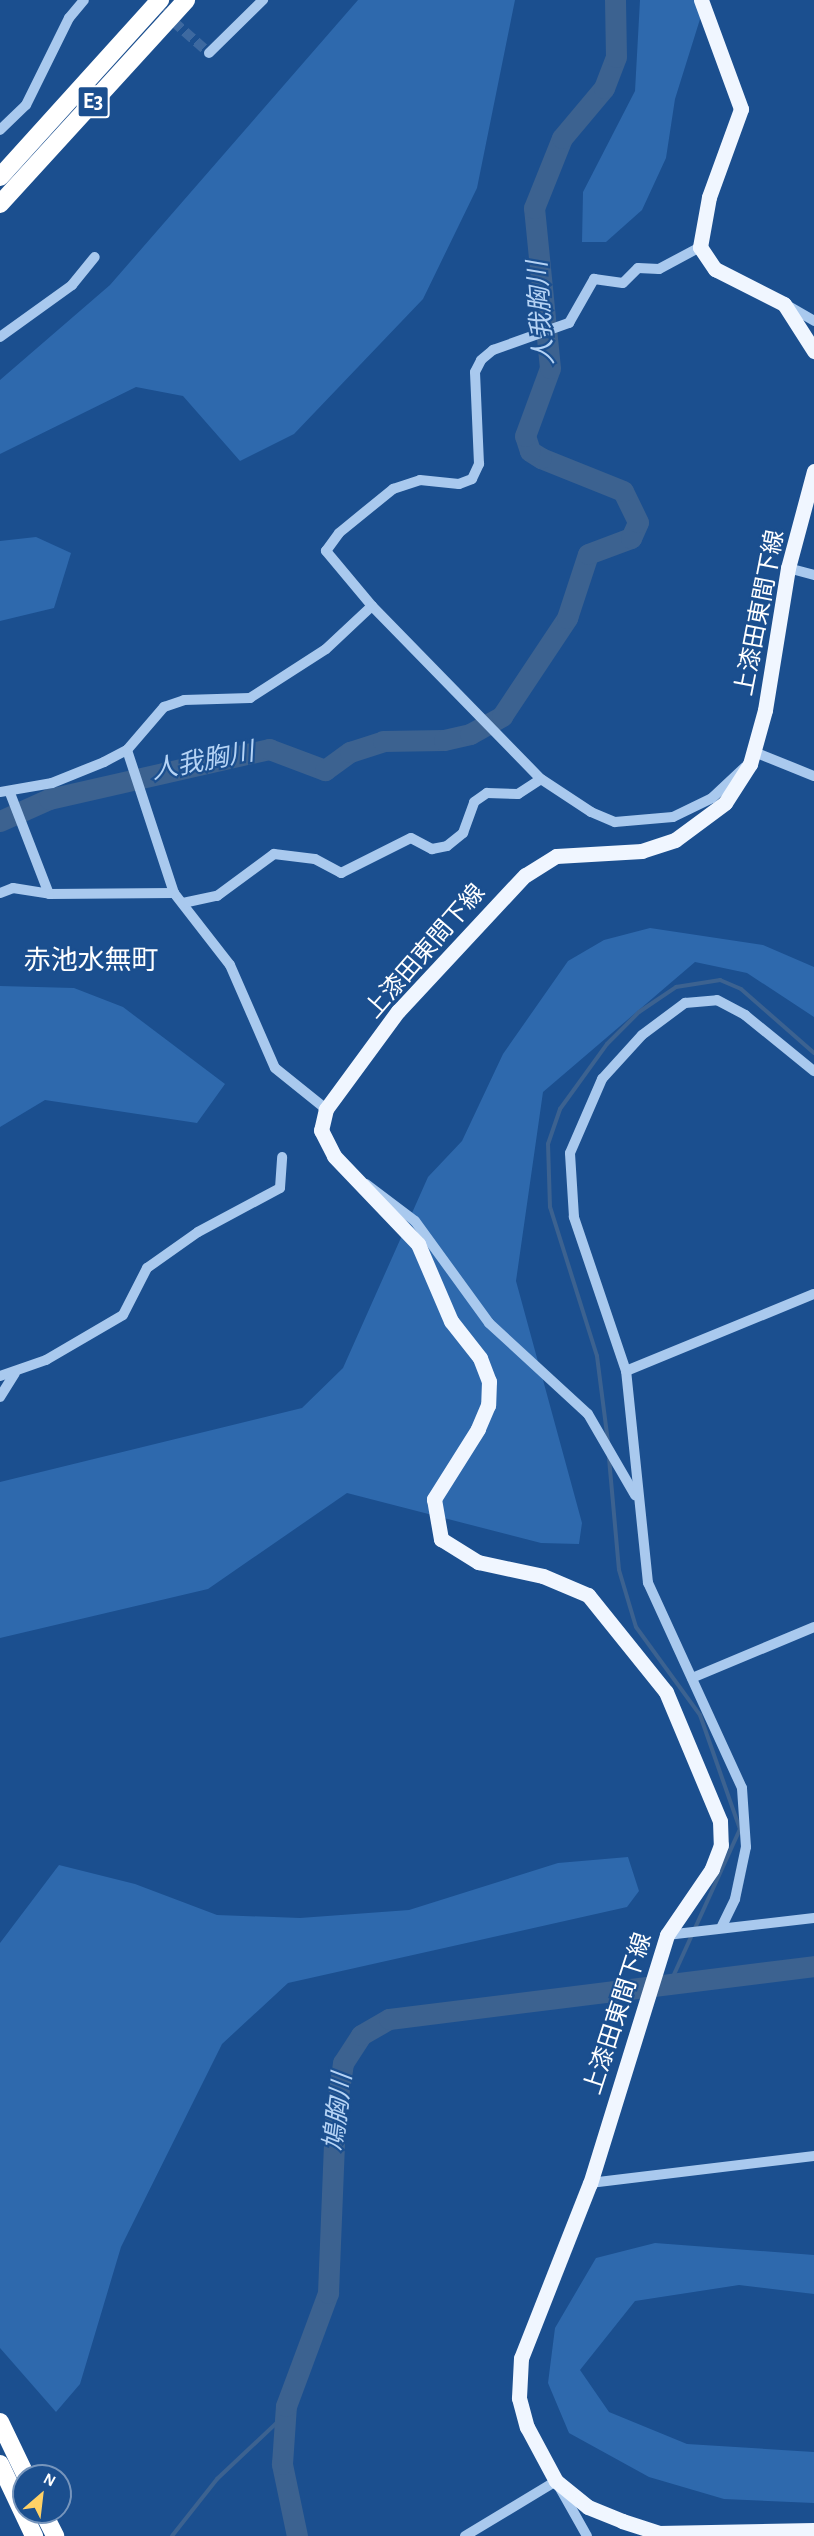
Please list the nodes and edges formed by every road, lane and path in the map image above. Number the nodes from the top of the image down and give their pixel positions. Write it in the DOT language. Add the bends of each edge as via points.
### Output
graph roads {
  1 [pos="84,0"];
  2 [pos="160,0"];
  3 [pos="186,0"];
  4 [pos="263,0"];
  5 [pos="701,0"];
  6 [pos="209,53"];
  7 [pos="0,130"];
  8 [pos="0,177"];
  9 [pos="0,204"];
  10 [pos="700,246"];
  11 [pos="95,257"];
  12 [pos="784,304"];
  13 [pos="814,321"];
  14 [pos="0,337"];
  15 [pos="814,351"];
  16 [pos="814,471"];
  17 [pos="788,568"];
  18 [pos="814,575"];
  19 [pos="372,606"];
  20 [pos="127,750"];
  21 [pos="751,758"];
  22 [pos="814,776"];
  23 [pos="541,779"];
  24 [pos="5,793"];
  25 [pos="0,893"];
  26 [pos="174,893"];
  27 [pos="49,894"];
  28 [pos="183,903"];
  29 [pos="814,1071"];
  30 [pos="326,1109"];
  31 [pos="282,1157"];
  32 [pos="353,1177"];
  33 [pos="814,1294"];
  34 [pos="626,1371"];
  35 [pos="15,1373"];
  36 [pos="0,1376"];
  37 [pos="0,1396"];
  38 [pos="635,1494"];
  39 [pos="814,1628"];
  40 [pos="692,1678"];
  41 [pos="814,1918"];
  42 [pos="722,1926"];
  43 [pos="667,1935"];
  44 [pos="814,2156"];
  45 [pos="590,2183"];
  46 [pos="0,2422"];
  47 [pos="0,2464"];
  48 [pos="20,2464"];
  49 [pos="556,2481"];
  50 [pos="814,2530"];
  51 [pos="33,2534"];
  52 [pos="465,2536"];
  53 [pos="587,2536"];
  1 -- 7 [label="street" via="69,18 26,105"];
  2 -- 8 [label="highway, E3"];
  3 -- 9 [label="highway, E3"];
  4 -- 6 [label="street"];
  5 -- 10 [label="main road" via="741,109 709,197"];
  10 -- 12 [label="main road" via="715,269"];
  10 -- 19 [label="street" via="659,269 638,268 623,284 594,279 569,323 493,350 481,360 475,372 478,471 466,483 420,480 393,489 339,533 326,551"];
  11 -- 14 [label="street" via="72,285"];
  12 -- 13 [label="street"];
  12 -- 15 [label="main road"];
  16 -- 17 [label="main road, 上漆田東間下線"];
  17 -- 18 [label="street"];
  17 -- 21 [label="main road, 上漆田東間下線" via="783,626"];
  19 -- 20 [label="street" via="269,688 234,702 184,700 164,708"];
  19 -- 23 [label="street"];
  20 -- 24 [label="street" via="52,783"];
  20 -- 26 [label="street"];
  21 -- 22 [label="street"];
  21 -- 23 [label="street" via="693,810 643,822 615,822 591,812"];
  21 -- 30 [label="main road, 上漆田東間下線" via="725,803 675,840 642,851 556,856 525,875 398,1011"];
  23 -- 28 [label="street" via="518,794 487,793 474,802 463,833 447,846 432,849 411,838 341,873 315,859 274,854 217,896"];
  24 -- 27 [label="street"];
  25 -- 27 [label="street" via="14,888"];
  26 -- 27 [label="street"];
  26 -- 28 [label="street"];
  28 -- 30 [label="street" via="230,965 275,1068"];
  29 -- 34 [label="street" via="745,1015 717,1000 702,999 666,1013 602,1079 570,1153 568,1182 574,1217"];
  30 -- 32 [label="main road, 上漆田東間下線" via="326,1142"];
  31 -- 35 [label="street" via="280,1188 198,1232 147,1268 123,1315"];
  32 -- 38 [label="street" via="415,1221 489,1323 588,1414"];
  32 -- 43 [label="main road, 上漆田東間下線" via="418,1244 435,1291 480,1358 489,1381 488,1405 477,1429 434,1499 441,1539 478,1562 543,1576 588,1596 666,1692 687,1738 720,1821 721,1845 712,1869"];
  33 -- 34 [label="street"];
  34 -- 38 [label="street"];
  35 -- 36 [label="street"];
  35 -- 37 [label="street"];
  38 -- 40 [label="street" via="648,1583"];
  39 -- 40 [label="street"];
  40 -- 42 [label="street" via="731,1758 747,1816 735,1899"];
  41 -- 42 [label="street"];
  42 -- 43 [label="street"];
  43 -- 45 [label="main road, 上漆田東間下線"];
  44 -- 45 [label="street"];
  45 -- 49 [label="main road, 上漆田東間下線" via="534,2319 518,2377 527,2427"];
  46 -- 48 [label="highway"];
  47 -- 51 [label="highway"];
  49 -- 50 [label="main road, 上漆田東間下線" via="588,2507 658,2533"];
  49 -- 52 [label="street"];
  49 -- 53 [label="street"];
}
